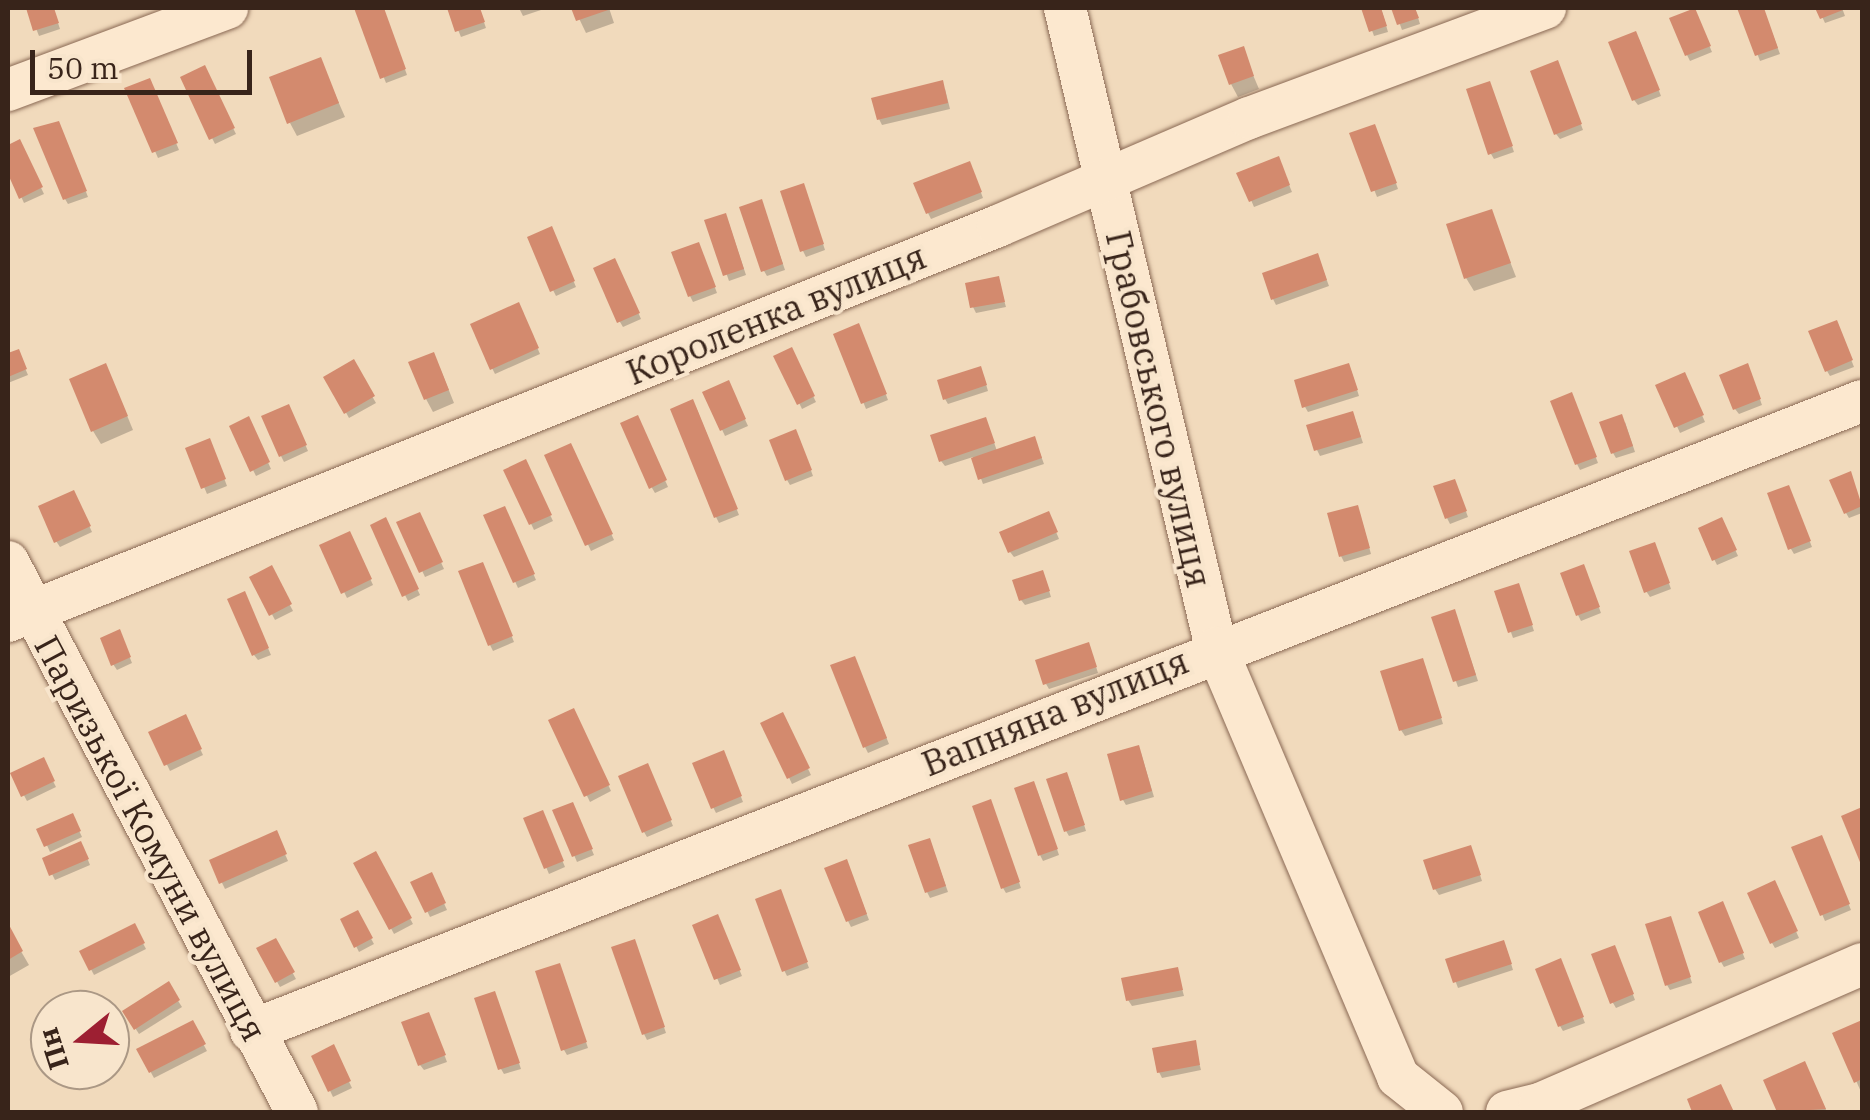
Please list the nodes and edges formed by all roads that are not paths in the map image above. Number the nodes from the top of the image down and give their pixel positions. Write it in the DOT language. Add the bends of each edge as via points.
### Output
graph roads {
  1 [pos="227,8"];
  2 [pos="1065,8"];
  3 [pos="1545,8"];
  4 [pos="8,90"];
  5 [pos="1104,178"];
  6 [pos="1862,401"];
  7 [pos="8,562"];
  8 [pos="19,616"];
  9 [pos="1216,648"];
  10 [pos="1862,964"];
  11 [pos="251,1031"];
  12 [pos="298,1112"];
  13 [pos="1442,1112"];
  14 [pos="1507,1112"];
  1 -- 4 [label="street"];
  2 -- 5 [label="street, Грабовського вулиця"];
  3 -- 5 [label="street, Короленка вулиця"];
  5 -- 8 [label="street, Короленка вулиця"];
  5 -- 9 [label="street, Грабовського вулиця"];
  6 -- 9 [label="street, Вапняна вулиця"];
  7 -- 8 [label="street, Паризької Комуни вулиця"];
  8 -- 11 [label="street, Паризької Комуни вулиця"];
  9 -- 11 [label="street, Вапняна вулиця"];
  9 -- 13 [label="street, Грабовського вулиця" via="1398,1077"];
  10 -- 14 [label="street"];
  11 -- 12 [label="street, Паризької Комуни вулиця"];
}
